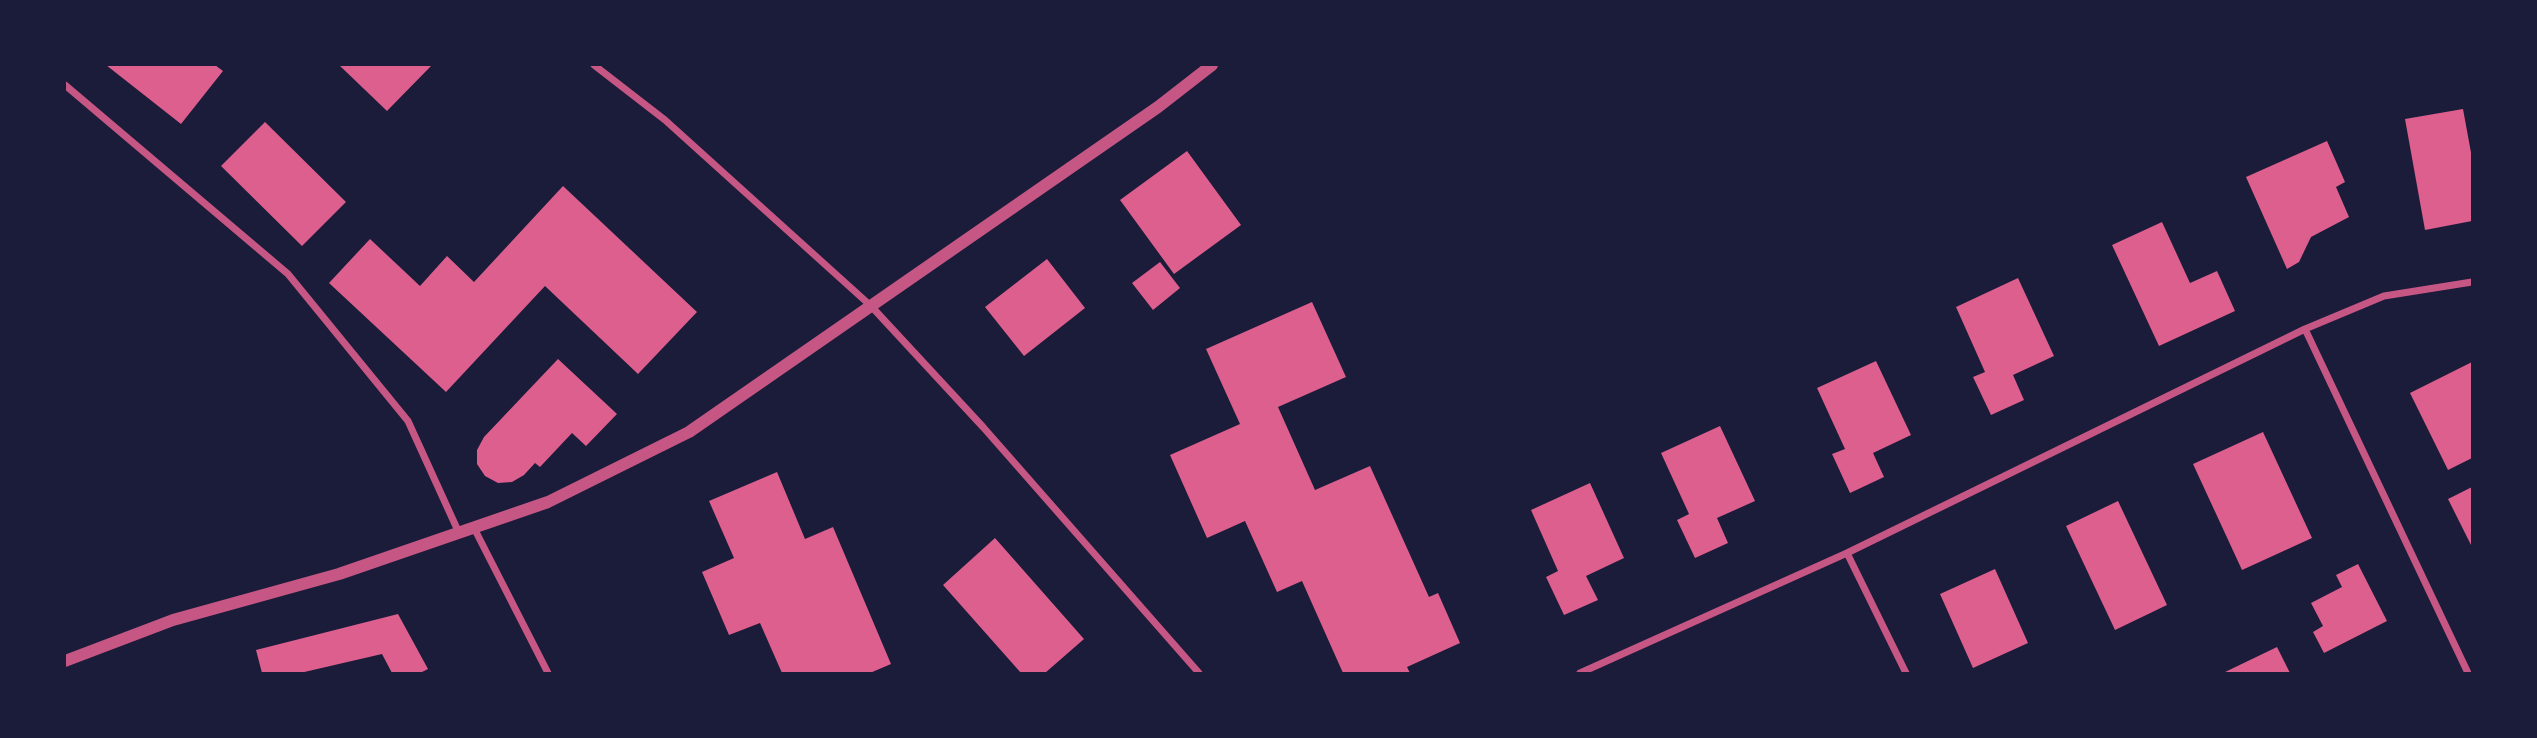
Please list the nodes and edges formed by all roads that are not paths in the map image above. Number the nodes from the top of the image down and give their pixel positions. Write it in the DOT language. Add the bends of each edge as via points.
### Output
graph roads {
  1 [pos="594,65"];
  2 [pos="1212,65"];
  3 [pos="65,85"];
  4 [pos="2472,282"];
  5 [pos="871,306"];
  6 [pos="2305,329"];
  7 [pos="474,528"];
  8 [pos="459,533"];
  9 [pos="1847,553"];
  10 [pos="65,660"];
  11 [pos="548,673"];
  12 [pos="1199,673"];
  13 [pos="1580,673"];
  14 [pos="1906,673"];
  15 [pos="2468,673"];
  1 -- 5 [label="street" via="665,120"];
  2 -- 5 [label="street"];
  3 -- 8 [label="street" via="288,274 408,421"];
  4 -- 6 [label="street" via="2384,296"];
  5 -- 7 [label="street" via="689,432 548,502"];
  5 -- 12 [label="street"];
  6 -- 9 [label="street"];
  6 -- 15 [label="street"];
  7 -- 8 [label="street"];
  7 -- 11 [label="street"];
  8 -- 10 [label="street" via="339,574 173,620"];
  9 -- 13 [label="street"];
  9 -- 14 [label="street"];
}
